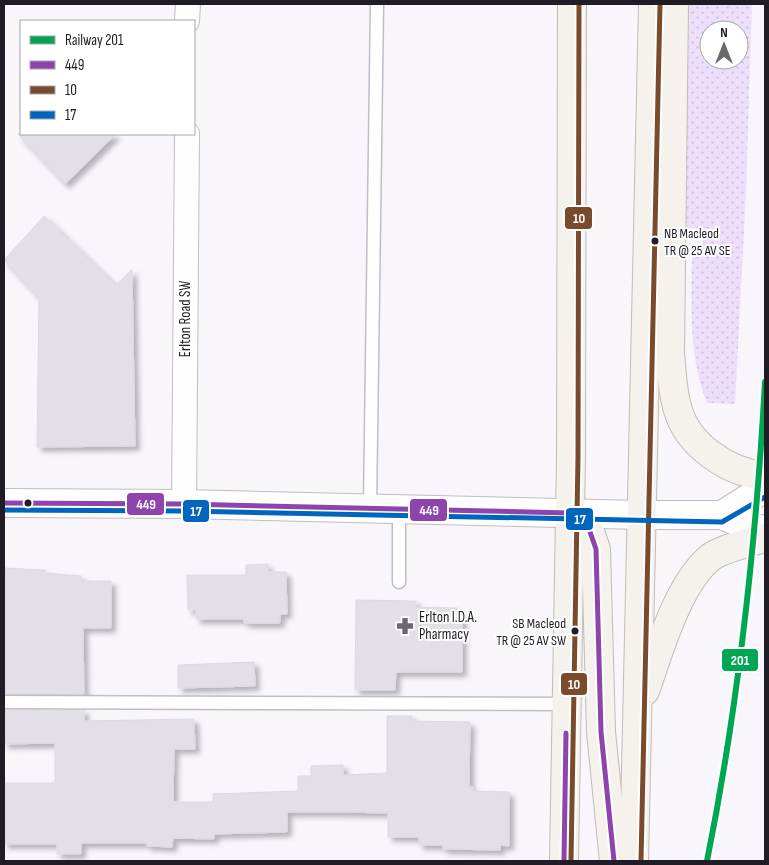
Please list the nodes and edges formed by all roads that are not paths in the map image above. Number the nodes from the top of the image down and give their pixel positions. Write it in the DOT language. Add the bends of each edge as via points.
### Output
graph roads {
  1 [pos="188,4"];
  2 [pos="378,4"];
  3 [pos="572,4"];
  4 [pos="653,4"];
  5 [pos="674,4"];
  6 [pos="188,20"];
  7 [pos="187,135"];
  8 [pos="765,475"];
  9 [pos="765,488"];
  10 [pos="4,503"];
  11 [pos="184,504"];
  12 [pos="370,507"];
  13 [pos="399,508"];
  14 [pos="570,513"];
  15 [pos="640,516"];
  16 [pos="722,516"];
  17 [pos="765,530"];
  18 [pos="765,538"];
  19 [pos="399,582"];
  20 [pos="4,702"];
  21 [pos="566,704"];
  22 [pos="637,716"];
  23 [pos="564,861"];
  24 [pos="614,861"];
  25 [pos="634,861"];
  1 -- 6 [label="street"];
  2 -- 12 [label="lane"];
  3 -- 14 [label="main road"];
  4 -- 15 [label="main road"];
  5 -- 8 [label="main road" via="670,353 678,410 688,432 702,448 734,468"];
  7 -- 11 [label="street, Erlton Road SW"];
  9 -- 16 [label="street"];
  10 -- 11 [label="street"];
  11 -- 12 [label="street"];
  12 -- 13 [label="street"];
  13 -- 14 [label="street"];
  13 -- 19 [label="lane"];
  14 -- 15 [label="street"];
  14 -- 21 [label="main road"];
  14 -- 24 [label="main road" via="589,529 596,549 601,732"];
  15 -- 16 [label="street"];
  15 -- 22 [label="main road"];
  16 -- 17 [label="street" via="756,530"];
  18 -- 22 [label="main road" via="712,556 694,574 664,636"];
  20 -- 21 [label="lane"];
  21 -- 23 [label="main road"];
  22 -- 25 [label="main road"];
}
